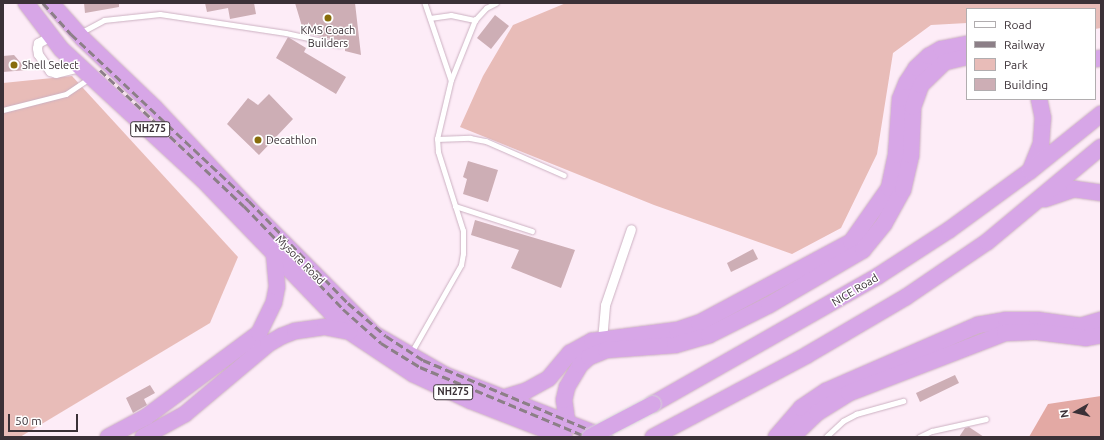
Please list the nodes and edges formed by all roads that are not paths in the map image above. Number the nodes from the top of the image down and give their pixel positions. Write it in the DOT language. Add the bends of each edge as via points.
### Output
graph roads {
  1 [pos="26,3"];
  2 [pos="51,3"];
  3 [pos="424,3"];
  4 [pos="496,3"];
  5 [pos="430,18"];
  6 [pos="474,20"];
  7 [pos="80,37"];
  8 [pos="56,43"];
  9 [pos="966,44"];
  10 [pos="340,45"];
  11 [pos="966,57"];
  12 [pos="86,72"];
  13 [pos="451,80"];
  14 [pos="1039,100"];
  15 [pos="3,110"];
  16 [pos="1101,114"];
  17 [pos="437,139"];
  18 [pos="1101,147"];
  19 [pos="1030,171"];
  20 [pos="564,176"];
  21 [pos="1101,193"];
  22 [pos="1033,204"];
  23 [pos="455,206"];
  24 [pos="631,229"];
  25 [pos="532,231"];
  26 [pos="280,250"];
  27 [pos="1101,320"];
  28 [pos="350,332"];
  29 [pos="1101,335"];
  30 [pos="602,340"];
  31 [pos="410,357"];
  32 [pos="893,368"];
  33 [pos="503,398"];
  34 [pos="903,401"];
  35 [pos="986,419"];
  36 [pos="567,421"];
  37 [pos="108,437"];
  38 [pos="143,437"];
  39 [pos="564,437"];
  40 [pos="590,437"];
  41 [pos="604,437"];
  42 [pos="653,437"];
  43 [pos="776,437"];
  44 [pos="792,437"];
  45 [pos="826,437"];
  46 [pos="918,437"];
  1 -- 8 [label="highway, Mysore Road / NH275"];
  2 -- 7 [label="highway, Mysore Road / NH275"];
  3 -- 5 [label="lane"];
  4 -- 6 [label="lane" via="486,8"];
  5 -- 6 [label="lane" via="451,16"];
  5 -- 13 [label="lane"];
  6 -- 13 [label="lane"];
  7 -- 8 [label="highway"];
  7 -- 10 [label="lane" via="104,20 160,14 286,33"];
  7 -- 26 [label="highway, Mysore Road / NH275" via="154,108"];
  8 -- 12 [label="highway, Mysore Road / NH275"];
  8 -- 12 [label="street" via="38,43 38,54 50,71"];
  9 -- 30 [label="highway" via="941,49 929,56 916,68 907,82 900,99 896,155 889,188 851,242 698,323 677,330"];
  11 -- 36 [label="highway" via="945,62 921,85 913,107 911,155 903,190 884,224 864,250 827,273 709,335 674,345 606,350 589,357 580,365 567,387 564,400"];
  12 -- 15 [label="lane" via="66,94"];
  12 -- 26 [label="highway, Mysore Road / NH275"];
  13 -- 17 [label="lane"];
  14 -- 19 [label="highway" via="1043,118 1041,144"];
  16 -- 19 [label="highway, NICE Road"];
  17 -- 20 [label="lane" via="470,138 486,141"];
  17 -- 23 [label="lane" via="438,152"];
  18 -- 22 [label="highway"];
  19 -- 40 [label="highway, NICE Road, bridge" via="949,230 878,276"];
  21 -- 22 [label="highway" via="1074,189"];
  22 -- 42 [label="highway" via="987,242 906,297 857,327"];
  23 -- 25 [label="lane"];
  23 -- 31 [label="lane" via="464,243 461,265"];
  24 -- 30 [label="street" via="605,305"];
  26 -- 28 [label="highway, Mysore Road / NH275"];
  26 -- 31 [label="highway, Mysore Road / NH275" via="374,334"];
  26 -- 37 [label="highway" via="274,302 259,333 146,417"];
  27 -- 32 [label="highway" via="1081,326 1037,320 991,322"];
  28 -- 38 [label="highway" via="325,327 295,331 282,336 268,344 184,414"];
  28 -- 39 [label="highway, Mysore Road / NH275" via="413,374"];
  29 -- 32 [label="highway" via="1086,338 1038,332 1005,333"];
  30 -- 33 [label="highway" via="592,341 570,353 549,378 526,391"];
  31 -- 33 [label="highway, Mysore Road / NH275" via="445,375"];
  32 -- 43 [label="highway" via="814,399 790,419"];
  32 -- 44 [label="highway" via="817,413"];
  33 -- 36 [label="highway, Mysore Road / NH275"];
  34 -- 45 [label="lane" via="856,414 843,421"];
  35 -- 46 [label="lane" via="932,431"];
  36 -- 41 [label="highway, Mysore Road / NH275"];
}
